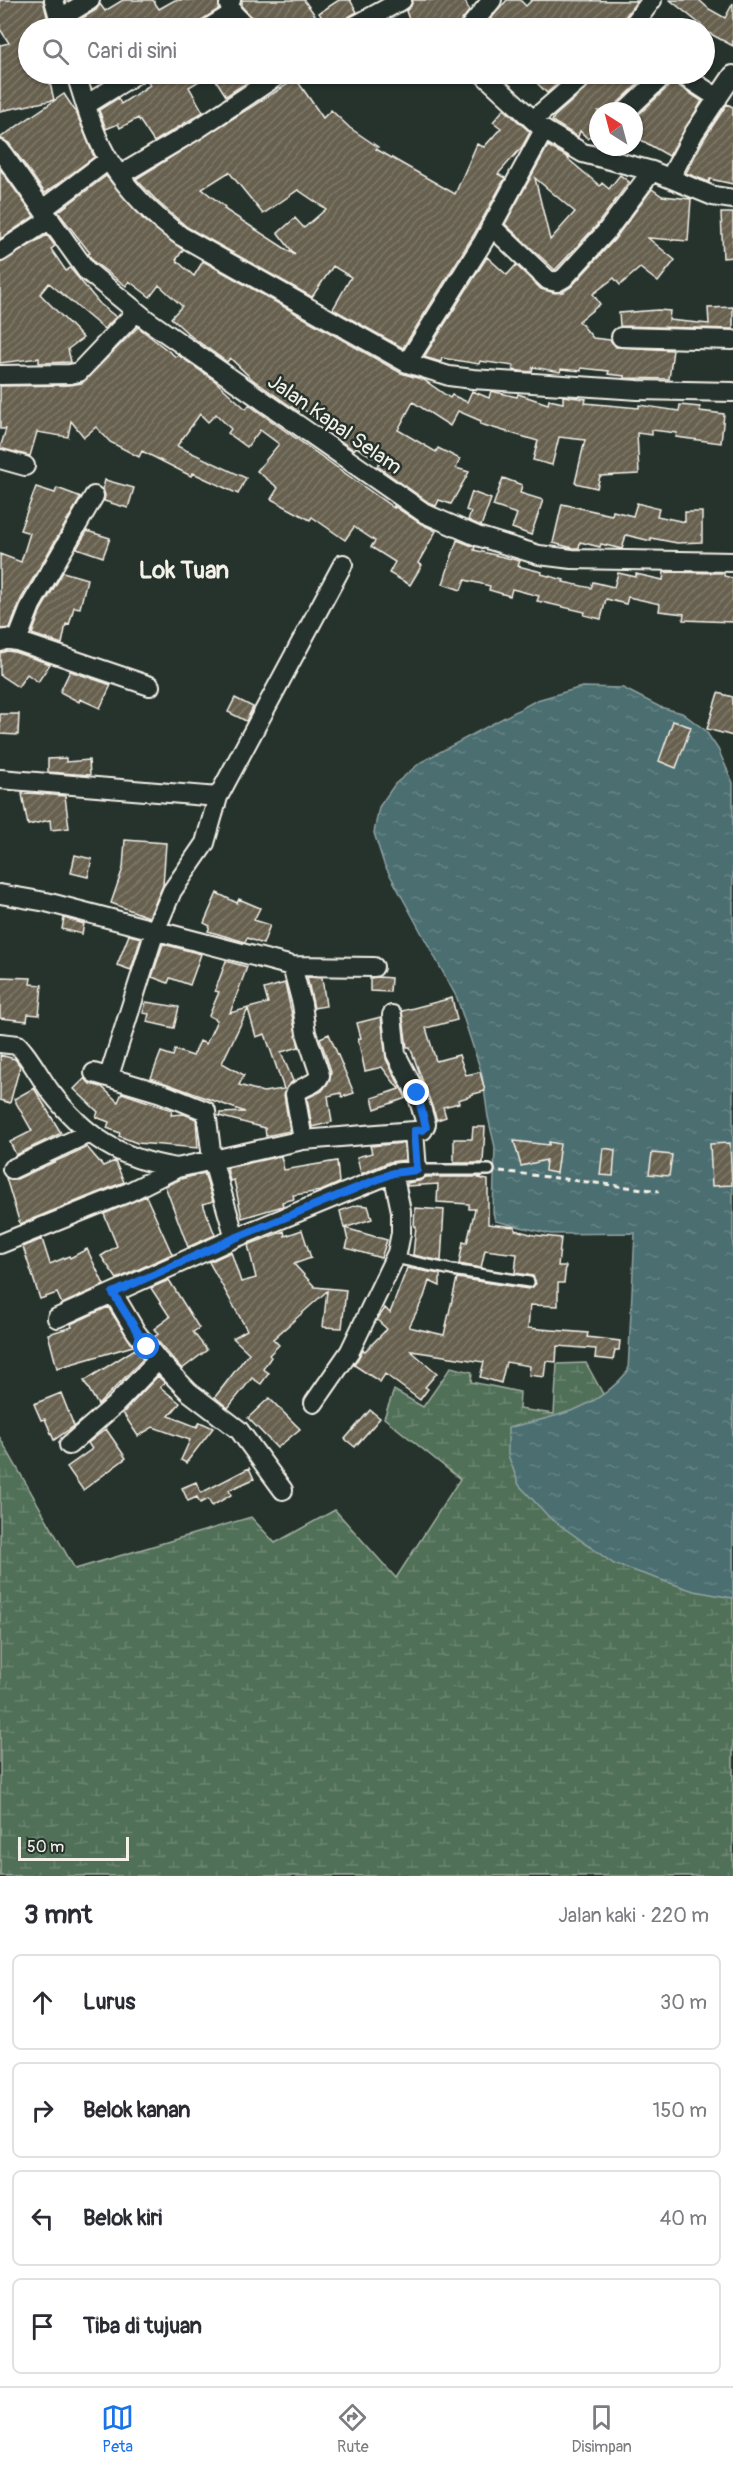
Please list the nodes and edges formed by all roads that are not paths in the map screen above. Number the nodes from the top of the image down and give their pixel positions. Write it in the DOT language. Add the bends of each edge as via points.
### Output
graph roads {
  1 [pos="54,0"];
  2 [pos="90,0"];
  3 [pos="402,0"];
  4 [pos="472,0"];
  5 [pos="492,0"];
  6 [pos="652,0"];
  7 [pos="232,7"];
  8 [pos="58,18"];
  9 [pos="68,18"];
  10 [pos="219,18"];
  11 [pos="365,18"];
  12 [pos="473,18"];
  13 [pos="478,18"];
  14 [pos="641,18"];
  15 [pos="733,75"];
  16 [pos="79,84"];
  17 [pos="120,84"];
  18 [pos="265,84"];
  19 [pos="494,84"];
  20 [pos="577,84"];
  21 [pos="654,84"];
  22 [pos="696,84"];
  23 [pos="718,98"];
  24 [pos="635,102"];
  25 [pos="86,105"];
  26 [pos="538,125"];
  27 [pos="589,147"];
  28 [pos="0,150"];
  29 [pos="583,153"];
  30 [pos="108,160"];
  31 [pos="652,171"];
  32 [pos="120,175"];
  33 [pos="669,178"];
  34 [pos="733,199"];
  35 [pos="47,214"];
  36 [pos="491,226"];
  37 [pos="0,252"];
  38 [pos="136,312"];
  39 [pos="621,337"];
  40 [pos="733,340"];
  41 [pos="406,363"];
  42 [pos="0,375"];
  43 [pos="733,392"];
  44 [pos="0,459"];
  45 [pos="25,466"];
  46 [pos="94,496"];
  47 [pos="733,562"];
  48 [pos="343,564"];
  49 [pos="9,641"];
  50 [pos="150,686"];
  51 [pos="0,779"];
  52 [pos="218,797"];
  53 [pos="0,894"];
  54 [pos="155,931"];
  55 [pos="292,966"];
  56 [pos="374,967"];
  57 [pos="392,1015"];
  58 [pos="0,1043"];
  59 [pos="414,1131"];
  60 [pos="89,1132"];
  61 [pos="303,1140"];
  62 [pos="212,1159"];
  63 [pos="177,1168"];
  64 [pos="12,1169"];
  65 [pos="417,1170"];
  66 [pos="489,1170"];
  67 [pos="393,1173"];
  68 [pos="235,1238"];
  69 [pos="0,1244"];
  70 [pos="394,1258"];
  71 [pos="529,1282"];
  72 [pos="113,1293"];
  73 [pos="57,1318"];
  74 [pos="158,1360"];
  75 [pos="314,1403"];
  76 [pos="69,1445"];
  77 [pos="283,1490"];
  1 -- 8 [label="street"];
  2 -- 9 [label="street"];
  3 -- 11 [label="street"];
  4 -- 12 [label="street"];
  5 -- 13 [label="street"];
  6 -- 14 [label="street"];
  7 -- 10 [label="street"];
  15 -- 23 [label="street"];
  16 -- 25 [label="street"];
  17 -- 25 [label="street"];
  18 -- 32 [label="street"];
  19 -- 26 [label="street"];
  20 -- 26 [label="street"];
  21 -- 24 [label="street"];
  22 -- 23 [label="street"];
  23 -- 33 [label="street"];
  25 -- 30 [label="street"];
  26 -- 29 [label="street"];
  26 -- 36 [label="street"];
  27 -- 29 [label="street"];
  28 -- 35 [label="street, Jalan Kapal Selam"];
  29 -- 31 [label="street"];
  30 -- 32 [label="street"];
  30 -- 35 [label="street"];
  31 -- 33 [label="street"];
  31 -- 36 [label="street" via="606,232 557,282 548,280"];
  32 -- 41 [label="street" via="143,204 180,236"];
  33 -- 34 [label="street" via="713,196"];
  35 -- 37 [label="street"];
  35 -- 38 [label="street, Jalan Kapal Selam" via="86,270"];
  36 -- 41 [label="street"];
  38 -- 42 [label="street" via="79,372"];
  38 -- 47 [label="street, Jalan Kapal Selam" via="426,514 477,536 539,555 572,559"];
  39 -- 40 [label="street"];
  41 -- 43 [label="street" via="473,379"];
  44 -- 45 [label="street"];
  46 -- 49 [label="street"];
  48 -- 52 [label="street"];
  49 -- 50 [label="street"];
  51 -- 52 [label="street"];
  52 -- 54 [label="street" via="205,843 172,891"];
  53 -- 54 [label="street"];
  54 -- 55 [label="street"];
  54 -- 62 [label="street" via="102,1075 161,1092 206,1111"];
  55 -- 56 [label="street"];
  55 -- 61 [label="street" via="306,1033 320,1075 295,1094"];
  57 -- 59 [label="street" via="396,1054 418,1097 426,1124 423,1130"];
  58 -- 60 [label="street" via="18,1046 24,1052 51,1091"];
  59 -- 61 [label="street"];
  59 -- 65 [label="street"];
  60 -- 63 [label="street" via="141,1161"];
  60 -- 64 [label="street"];
  61 -- 62 [label="street"];
  62 -- 63 [label="street"];
  62 -- 68 [label="street"];
  63 -- 69 [label="street" via="129,1192"];
  65 -- 66 [label="lane"];
  65 -- 67 [label="street"];
  67 -- 68 [label="street"];
  67 -- 70 [label="street" via="401,1222"];
  68 -- 72 [label="street"];
  70 -- 71 [label="lane"];
  70 -- 75 [label="street" via="350,1350"];
  72 -- 73 [label="street"];
  72 -- 74 [label="street"];
  74 -- 76 [label="street"];
  74 -- 77 [label="street" via="189,1392 239,1430"];
}
